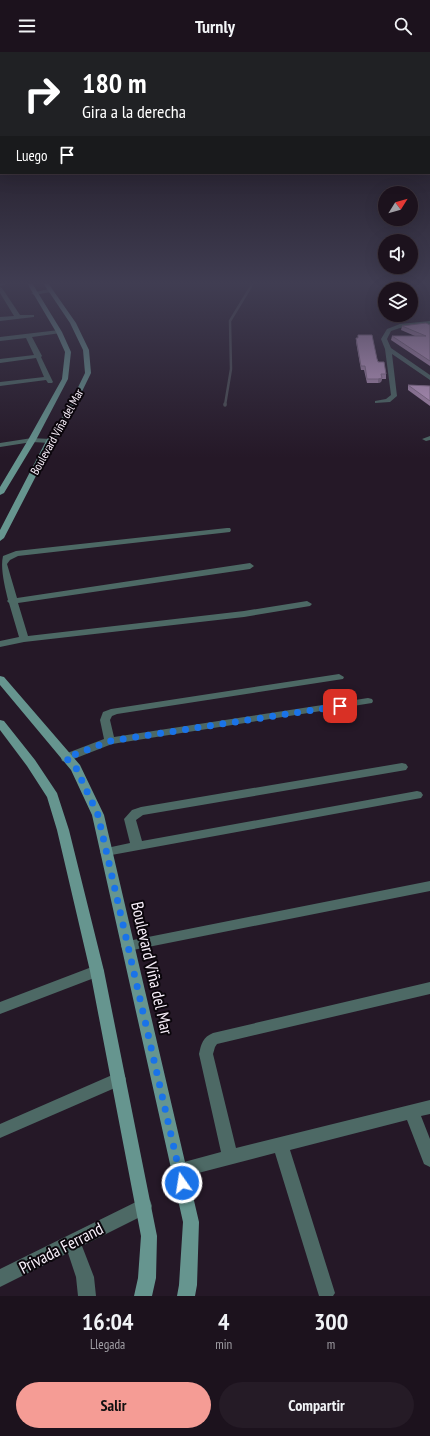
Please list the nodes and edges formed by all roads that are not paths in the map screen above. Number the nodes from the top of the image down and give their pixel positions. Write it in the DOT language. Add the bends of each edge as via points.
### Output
graph roads {
  1 [pos="31,341"];
  2 [pos="63,341"];
  3 [pos="82,341"];
  4 [pos="385,341"];
  5 [pos="388,349"];
  6 [pos="39,356"];
  7 [pos="0,361"];
  8 [pos="430,378"];
  9 [pos="0,384"];
  10 [pos="376,402"];
  11 [pos="32,440"];
  12 [pos="50,441"];
  13 [pos="0,445"];
  14 [pos="0,493"];
  15 [pos="226,530"];
  16 [pos="0,538"];
  17 [pos="250,566"];
  18 [pos="12,601"];
  19 [pos="307,604"];
  20 [pos="24,640"];
  21 [pos="0,644"];
  22 [pos="338,677"];
  23 [pos="0,679"];
  24 [pos="368,702"];
  25 [pos="0,723"];
  26 [pos="110,741"];
  27 [pos="66,758"];
  28 [pos="402,767"];
  29 [pos="417,795"];
  30 [pos="137,846"];
  31 [pos="106,852"];
  32 [pos="430,886"];
  33 [pos="128,946"];
  34 [pos="97,970"];
  35 [pos="430,988"];
  36 [pos="0,1008"];
  37 [pos="119,1079"];
  38 [pos="430,1107"];
  39 [pos="411,1112"];
  40 [pos="0,1131"];
  41 [pos="280,1144"];
  42 [pos="230,1157"];
  43 [pos="430,1159"];
  44 [pos="180,1170"];
  45 [pos="144,1206"];
  46 [pos="73,1243"];
  47 [pos="0,1278"];
  48 [pos="326,1293"];
  49 [pos="87,1296"];
  50 [pos="143,1296"];
  51 [pos="186,1296"];
  1 -- 6 [label="street"];
  2 -- 11 [label="street, Boulevard Viña del Mar" via="68,352 65,379"];
  3 -- 12 [label="street, Boulevard Viña del Mar" via="86,350 88,373 70,410"];
  4 -- 5 [label="street"];
  5 -- 8 [label="street"];
  5 -- 10 [label="street" via="394,396 388,401"];
  6 -- 7 [label="street"];
  6 -- 9 [label="street" via="49,380"];
  11 -- 12 [label="street"];
  11 -- 13 [label="street"];
  11 -- 14 [label="street, Boulevard Viña del Mar"];
  12 -- 16 [label="street, Boulevard Viña del Mar"];
  15 -- 18 [label="street" via="16,554 6,558 3,564"];
  17 -- 18 [label="street"];
  18 -- 20 [label="street"];
  19 -- 20 [label="street"];
  20 -- 21 [label="street"];
  22 -- 26 [label="street" via="115,711 107,714 105,720"];
  23 -- 27 [label="street, Boulevard Viña del Mar"];
  24 -- 26 [label="street"];
  25 -- 34 [label="street" via="53,796"];
  26 -- 27 [label="street"];
  27 -- 31 [label="street, Boulevard Viña del Mar" via="76,768 87,788 98,815"];
  28 -- 30 [label="street" via="141,811 130,819"];
  29 -- 30 [label="street"];
  30 -- 31 [label="street"];
  31 -- 33 [label="street, Boulevard Viña del Mar"];
  32 -- 33 [label="street"];
  33 -- 44 [label="street, Boulevard Viña del Mar"];
  34 -- 36 [label="street"];
  34 -- 37 [label="street"];
  35 -- 42 [label="street" via="213,1039 208,1044 206,1054"];
  37 -- 40 [label="street"];
  37 -- 45 [label="street"];
  38 -- 39 [label="street"];
  39 -- 41 [label="street"];
  39 -- 43 [label="street"];
  41 -- 42 [label="street"];
  41 -- 48 [label="street"];
  42 -- 44 [label="street"];
  44 -- 51 [label="street, Boulevard Viña del Mar" via="192,1222"];
  45 -- 46 [label="street, Privada Ferrand"];
  45 -- 50 [label="street" via="149,1236 147,1278"];
  46 -- 47 [label="street, Privada Ferrand"];
  46 -- 49 [label="street" via="85,1277"];
}
